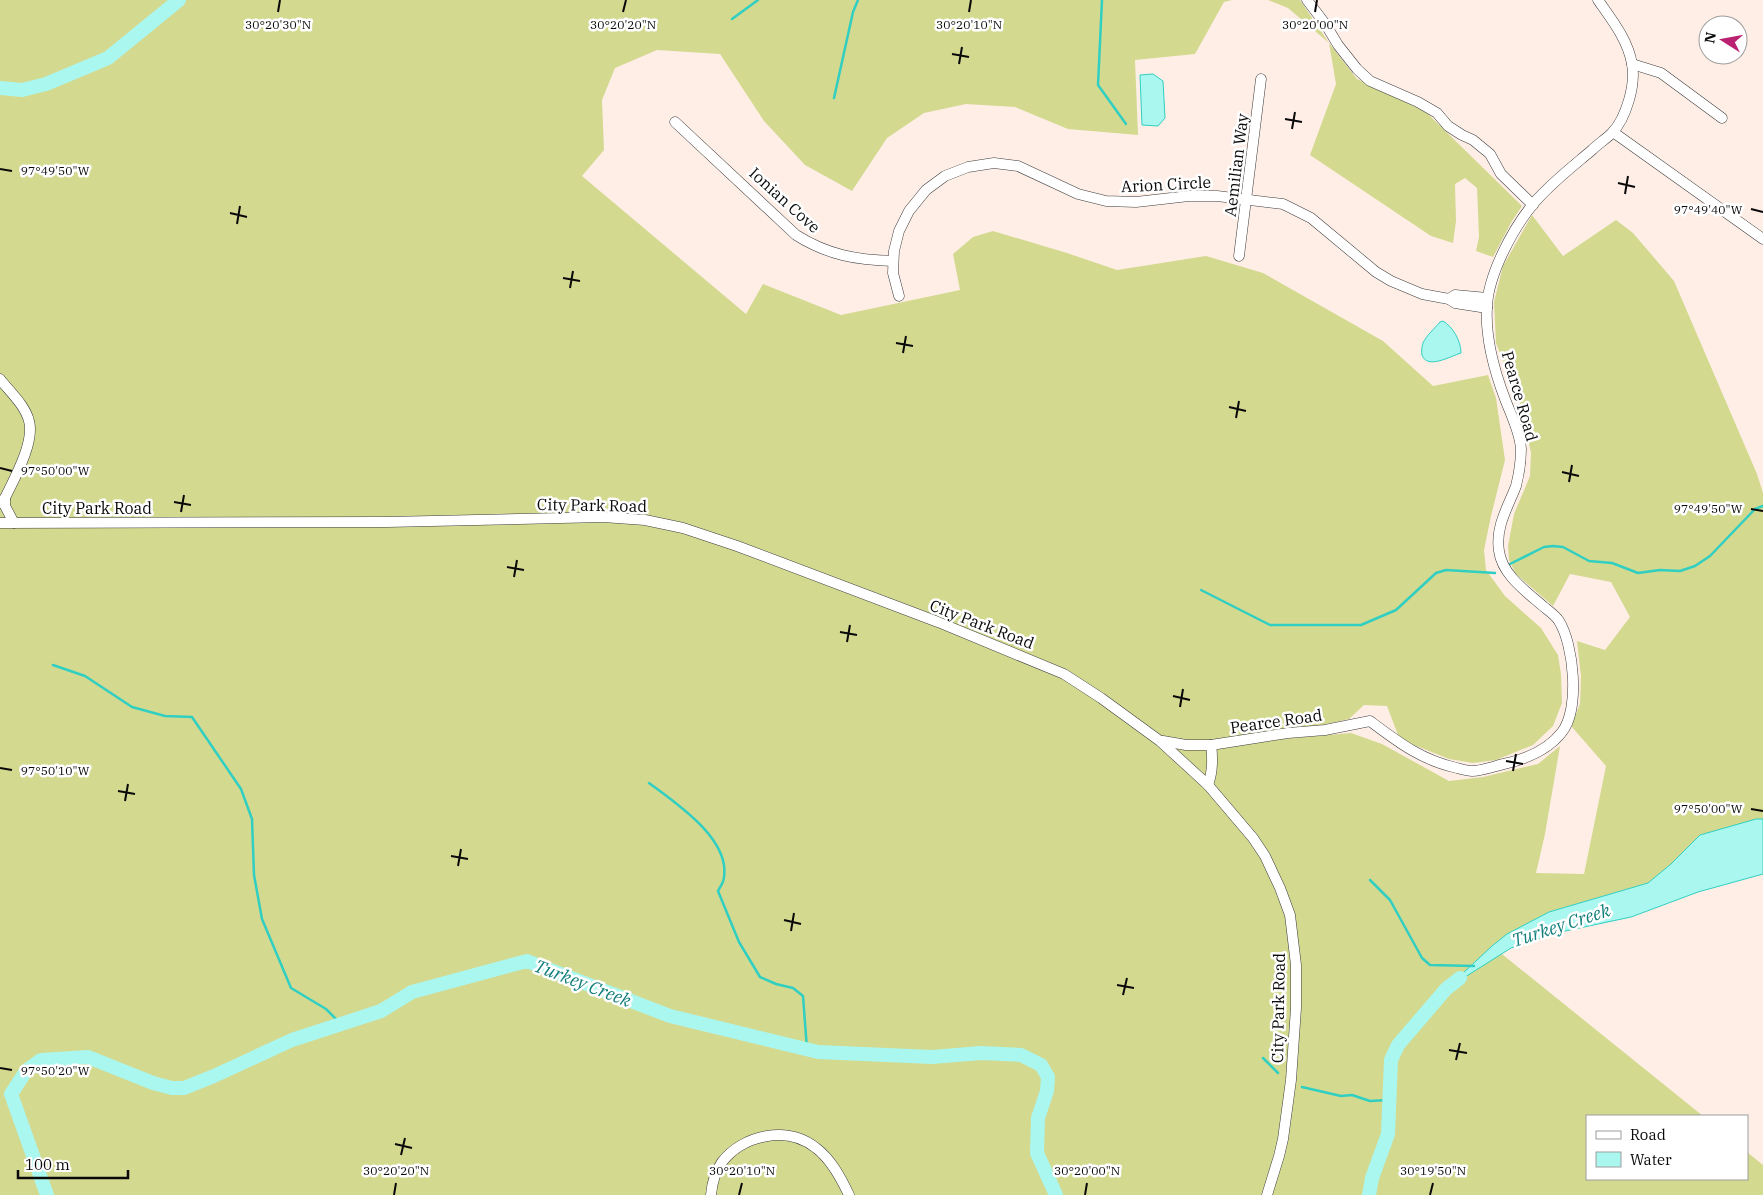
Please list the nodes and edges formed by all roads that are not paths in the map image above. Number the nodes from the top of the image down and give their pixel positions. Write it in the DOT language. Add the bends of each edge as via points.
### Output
graph roads {
  1 [pos="1307,0"];
  2 [pos="1598,0"];
  3 [pos="1632,64"];
  4 [pos="1261,78"];
  5 [pos="1722,118"];
  6 [pos="675,122"];
  7 [pos="1613,132"];
  8 [pos="1247,199"];
  9 [pos="1533,205"];
  10 [pos="1763,239"];
  11 [pos="1239,256"];
  12 [pos="893,261"];
  13 [pos="898,296"];
  14 [pos="1487,303"];
  15 [pos="0,379"];
  16 [pos="2,501"];
  17 [pos="14,523"];
  18 [pos="0,524"];
  19 [pos="1160,741"];
  20 [pos="1211,745"];
  21 [pos="1208,785"];
  22 [pos="711,1195"];
  23 [pos="849,1195"];
  24 [pos="1267,1195"];
  1 -- 9 [label="street" via="1338,45 1370,81 1418,102 1478,144 1490,154 1504,178"];
  2 -- 3 [label="street, Pearce Road" via="1622,35"];
  3 -- 5 [label="street" via="1661,73"];
  3 -- 7 [label="street, Pearce Road" via="1633,86"];
  4 -- 8 [label="street, Aemilian Way"];
  6 -- 12 [label="street, Ionian Cove" via="796,234 814,246 842,256"];
  7 -- 9 [label="street, Pearce Road"];
  7 -- 10 [label="street"];
  8 -- 11 [label="street, Aemilian Way"];
  8 -- 12 [label="street, Arion Circle" via="1202,196 1136,202 1106,201 1078,194 1018,166 981,165 956,170 917,199 899,231"];
  8 -- 14 [label="street, Arion Circle" via="1283,204 1298,210 1376,272 1404,288 1449,299 1456,296"];
  9 -- 14 [label="street, Pearce Road" via="1498,263"];
  12 -- 13 [label="street, Arion Circle"];
  14 -- 20 [label="street, Pearce Road" via="1491,354 1521,448 1516,484 1498,537 1499,554 1507,571 1559,620 1568,645 1572,704 1563,732 1524,759 1473,771 1415,753 1370,721"];
  15 -- 16 [label="street" via="22,406 30,429 23,458"];
  16 -- 17 [label="street"];
  17 -- 18 [label="street, City Park Road"];
  17 -- 19 [label="street, City Park Road" via="379,522 603,517 655,521 737,546 1044,664 1083,685"];
  19 -- 20 [label="street, Pearce Road"];
  19 -- 21 [label="street, City Park Road"];
  20 -- 21 [label="street" via="1212,774"];
  21 -- 24 [label="street, City Park Road" via="1253,838 1274,872 1287,904 1293,940 1297,983 1291,1080 1279,1156"];
  22 -- 23 [label="street" via="716,1172 729,1154 768,1135 797,1139 816,1147 835,1170"];
}
